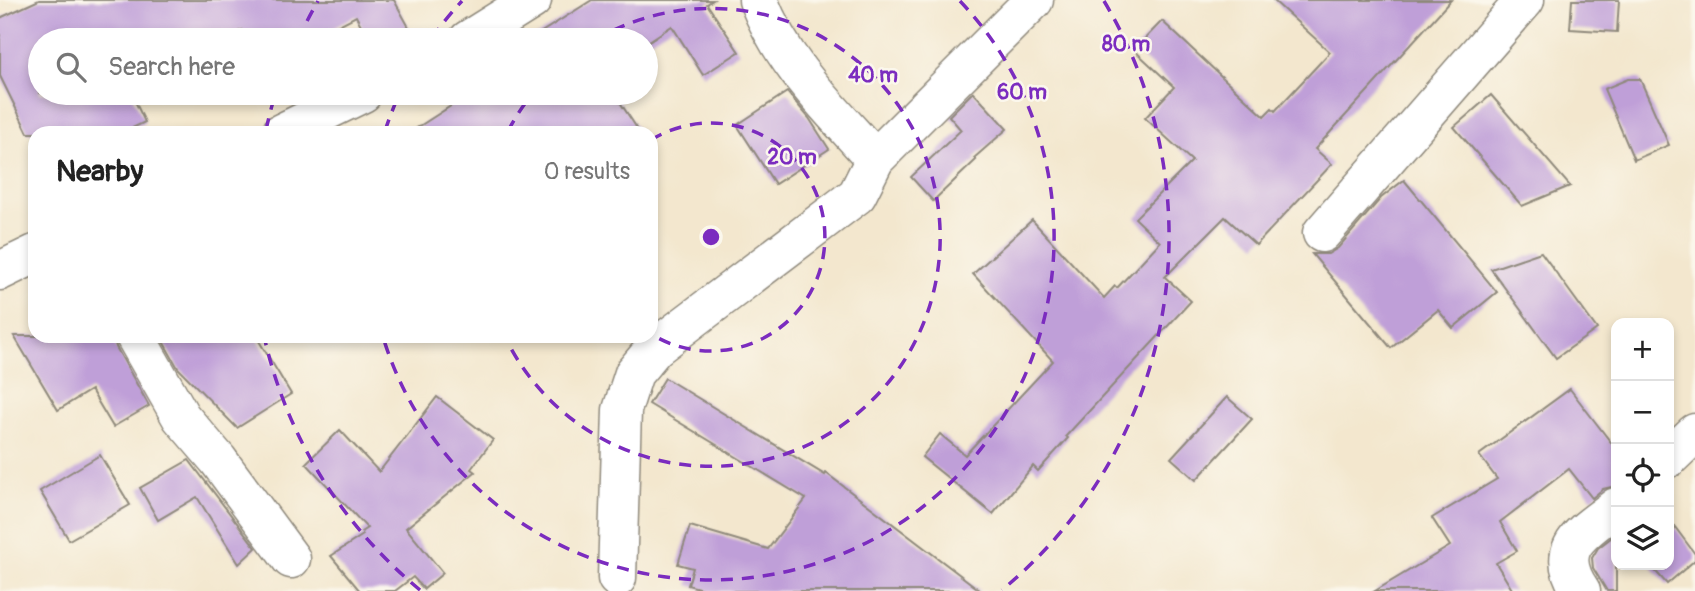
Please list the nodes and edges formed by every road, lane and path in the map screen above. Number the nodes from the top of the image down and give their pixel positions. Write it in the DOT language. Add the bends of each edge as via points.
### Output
graph roads {
  1 [pos="532,0"];
  2 [pos="758,0"];
  3 [pos="1034,0"];
  4 [pos="1525,0"];
  5 [pos="487,28"];
  6 [pos="338,105"];
  7 [pos="295,126"];
  8 [pos="875,159"];
  9 [pos="1321,233"];
  10 [pos="28,257"];
  11 [pos="0,271"];
  12 [pos="139,343"];
  13 [pos="1695,433"];
  14 [pos="1674,453"];
  15 [pos="1611,511"];
  16 [pos="291,559"];
  17 [pos="617,578"];
  18 [pos="1581,591"];
  1 -- 5 [label="street"];
  2 -- 8 [label="street" via="767,25 795,70"];
  3 -- 8 [label="street"];
  4 -- 9 [label="street"];
  6 -- 7 [label="street"];
  8 -- 17 [label="street" via="857,195 655,348 634,373 622,410"];
  10 -- 11 [label="street"];
  12 -- 16 [label="street" via="181,417"];
  13 -- 14 [label="street"];
  15 -- 18 [label="street" via="1569,551 1568,565"];
}
